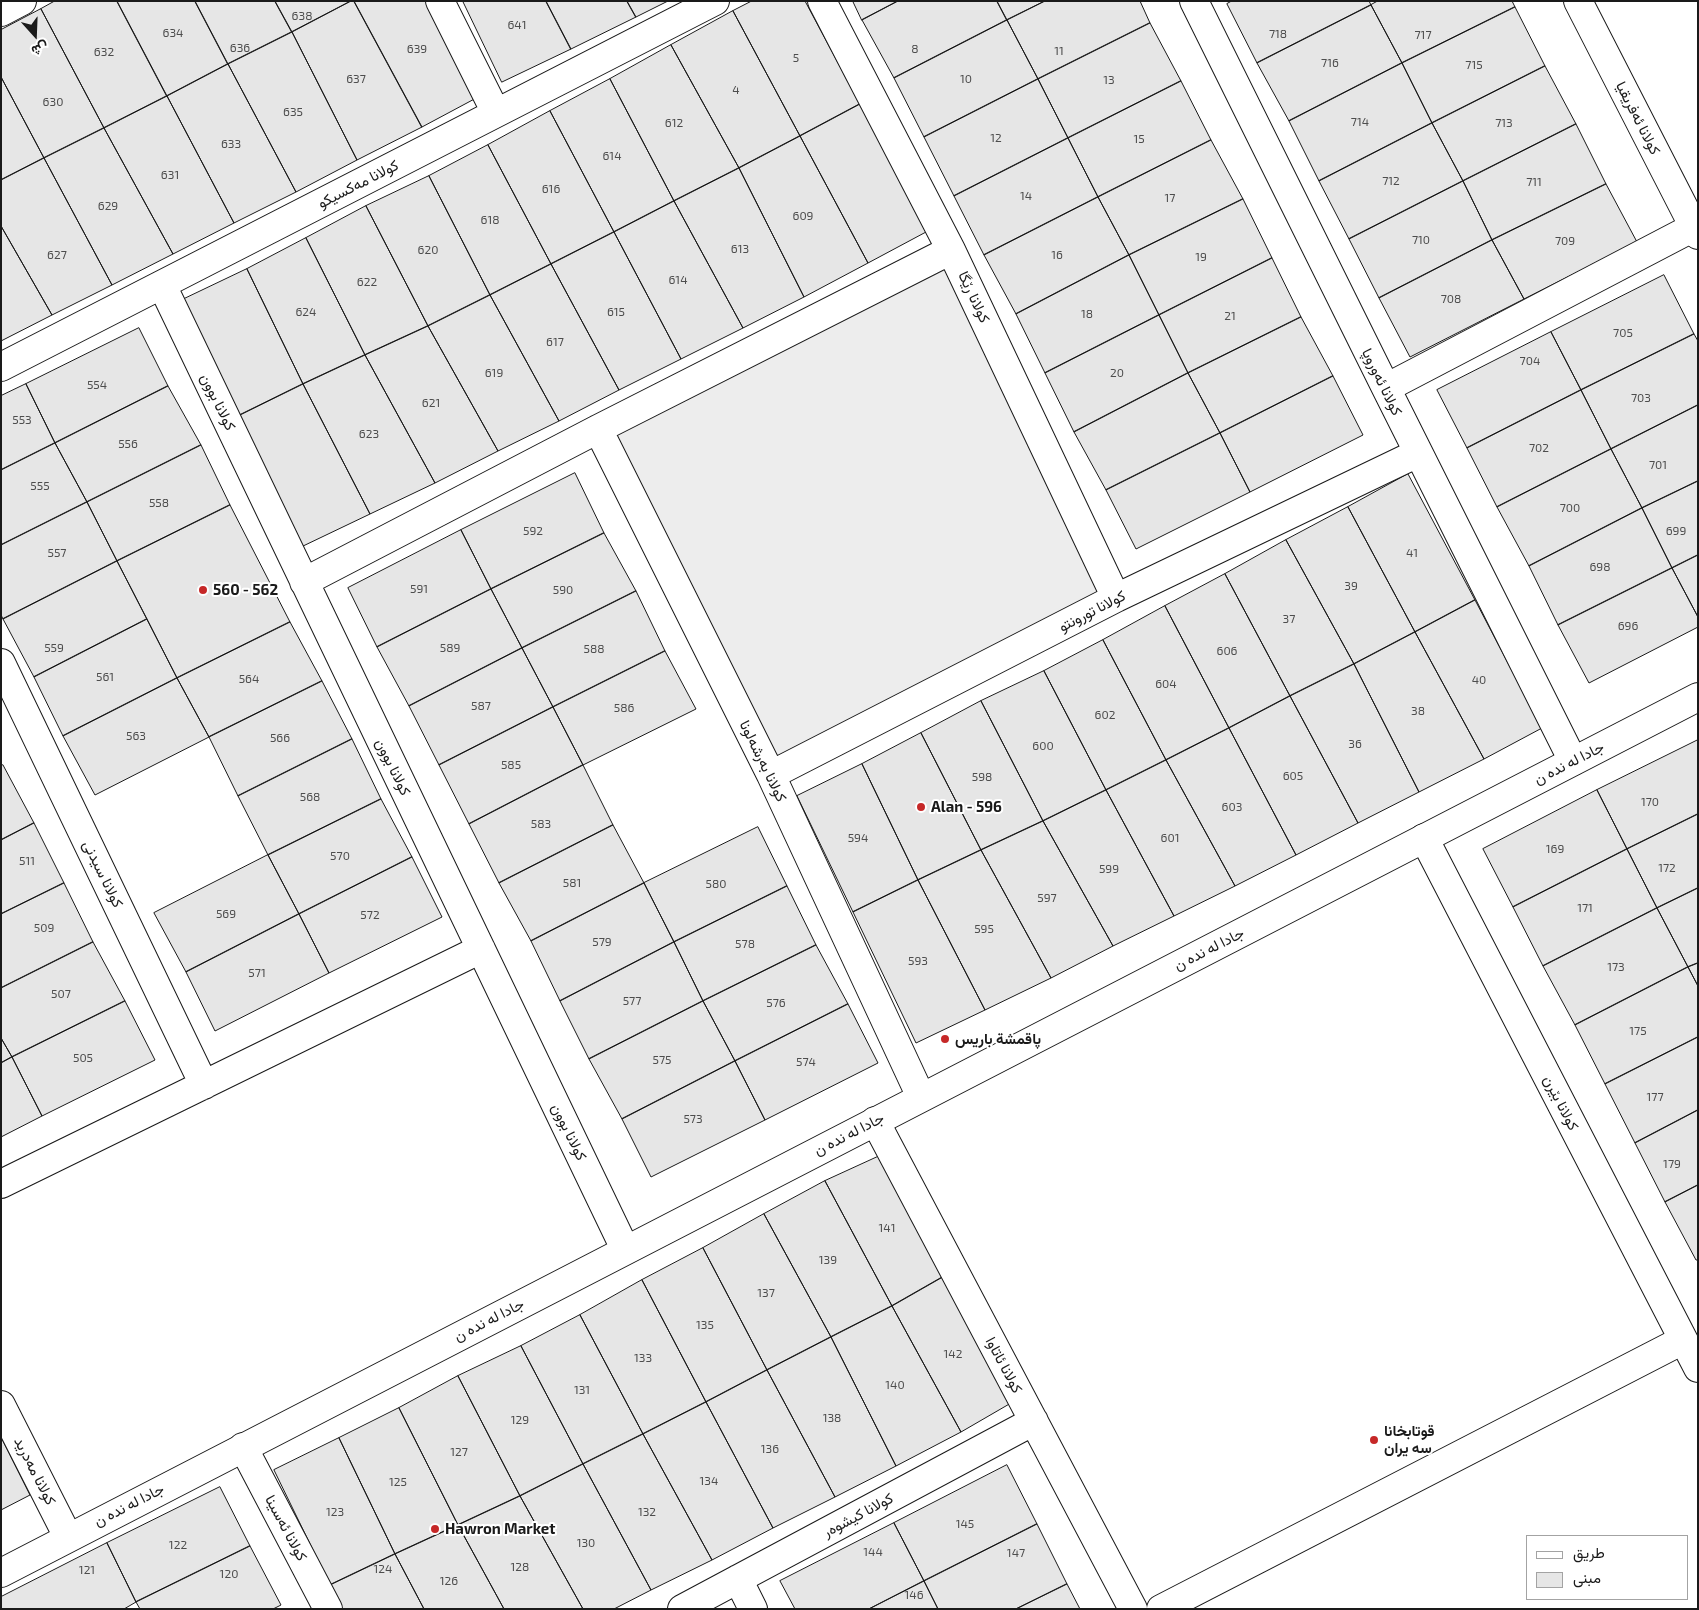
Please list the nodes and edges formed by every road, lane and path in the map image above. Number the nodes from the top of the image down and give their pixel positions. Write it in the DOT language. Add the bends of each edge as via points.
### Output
graph roads {
  1 [pos="22,1"];
  2 [pos="440,1"];
  3 [pos="715,1"];
  4 [pos="822,1"];
  5 [pos="1194,1"];
  6 [pos="1578,1"];
  7 [pos="1,12"];
  8 [pos="496,114"];
  9 [pos="1696,231"];
  10 [pos="952,250"];
  11 [pos="162,285"];
  12 [pos="1,367"];
  13 [pos="1386,388"];
  14 [pos="598,428"];
  15 [pos="1418,453"];
  16 [pos="304,582"];
  17 [pos="1116,598"];
  18 [pos="1,663"];
  19 [pos="1698,698"];
  20 [pos="1573,761"];
  21 [pos="771,775"];
  22 [pos="1424,838"];
  23 [pos="481,949"];
  24 [pos="204,1085"];
  25 [pos="921,1097"];
  26 [pos="875,1121"];
  27 [pos="1,1184"];
  28 [pos="625,1249"];
  29 [pos="1683,1340"];
  30 [pos="1698,1368"];
  31 [pos="1,1405"];
  32 [pos="1034,1421"];
  33 [pos="244,1447"];
  34 [pos="68,1537"];
  35 [pos="1,1572"];
  36 [pos="738,1579"];
  37 [pos="328,1609"];
  38 [pos="682,1609"];
  39 [pos="753,1609"];
  40 [pos="1133,1609"];
  41 [pos="1161,1609"];
  1 -- 7 [label="street"];
  2 -- 8 [label="street"];
  3 -- 8 [label="street, كولانا مەکسیکو"];
  4 -- 10 [label="street, كولانا رێگا"];
  5 -- 13 [label="street, كولانا ئه‌وروپا"];
  6 -- 9 [label="street, كولانا ئه‌فریقیا"];
  8 -- 11 [label="street, كولانا مەکسیکو"];
  9 -- 13 [label="street"];
  10 -- 14 [label="street"];
  10 -- 17 [label="street, كولانا رێگا"];
  11 -- 12 [label="street, كولانا مەکسیکو"];
  11 -- 16 [label="street, كولانا بوون"];
  13 -- 15 [label="street, كولانا ئه‌وروپا"];
  14 -- 16 [label="street"];
  14 -- 21 [label="street, كولانا به‌رشه‌لونا"];
  15 -- 17 [label="street, كولانا تورونتو"];
  15 -- 20 [label="street, كولانا ئه‌وروپا"];
  16 -- 23 [label="street, كولانا بوون"];
  17 -- 21 [label="street, كولانا تورونتو"];
  18 -- 24 [label="street, كولانا سيدنى"];
  19 -- 20 [label="street, جادا له نده ن"];
  20 -- 22 [label="street, جادا له نده ن"];
  21 -- 25 [label="street, كولانا به‌رشه‌لونا"];
  22 -- 25 [label="street, جادا له نده ن"];
  22 -- 29 [label="street, كولانا بێرن"];
  23 -- 24 [label="street"];
  23 -- 28 [label="street, كولانا بوون"];
  24 -- 27 [label="street"];
  25 -- 26 [label="street, جادا له نده ن"];
  26 -- 28 [label="street, جادا له نده ن"];
  26 -- 32 [label="street, كولانا ئاتاوا"];
  28 -- 33 [label="street, جادا له نده ن"];
  29 -- 30 [label="street, كولانا بێرن"];
  29 -- 41 [label="street"];
  31 -- 34 [label="street, كولانا مه‌درید"];
  32 -- 36 [label="street, كولانا كیشوه‌ر"];
  32 -- 40 [label="street, كولانا ئاتاوا"];
  33 -- 34 [label="street, جادا له نده ن"];
  33 -- 37 [label="street, كولانا ئەسینا"];
  34 -- 35 [label="street, جادا له نده ن"];
  36 -- 38 [label="street, كولانا كیشوه‌ر"];
  36 -- 39 [label="street"];
}
